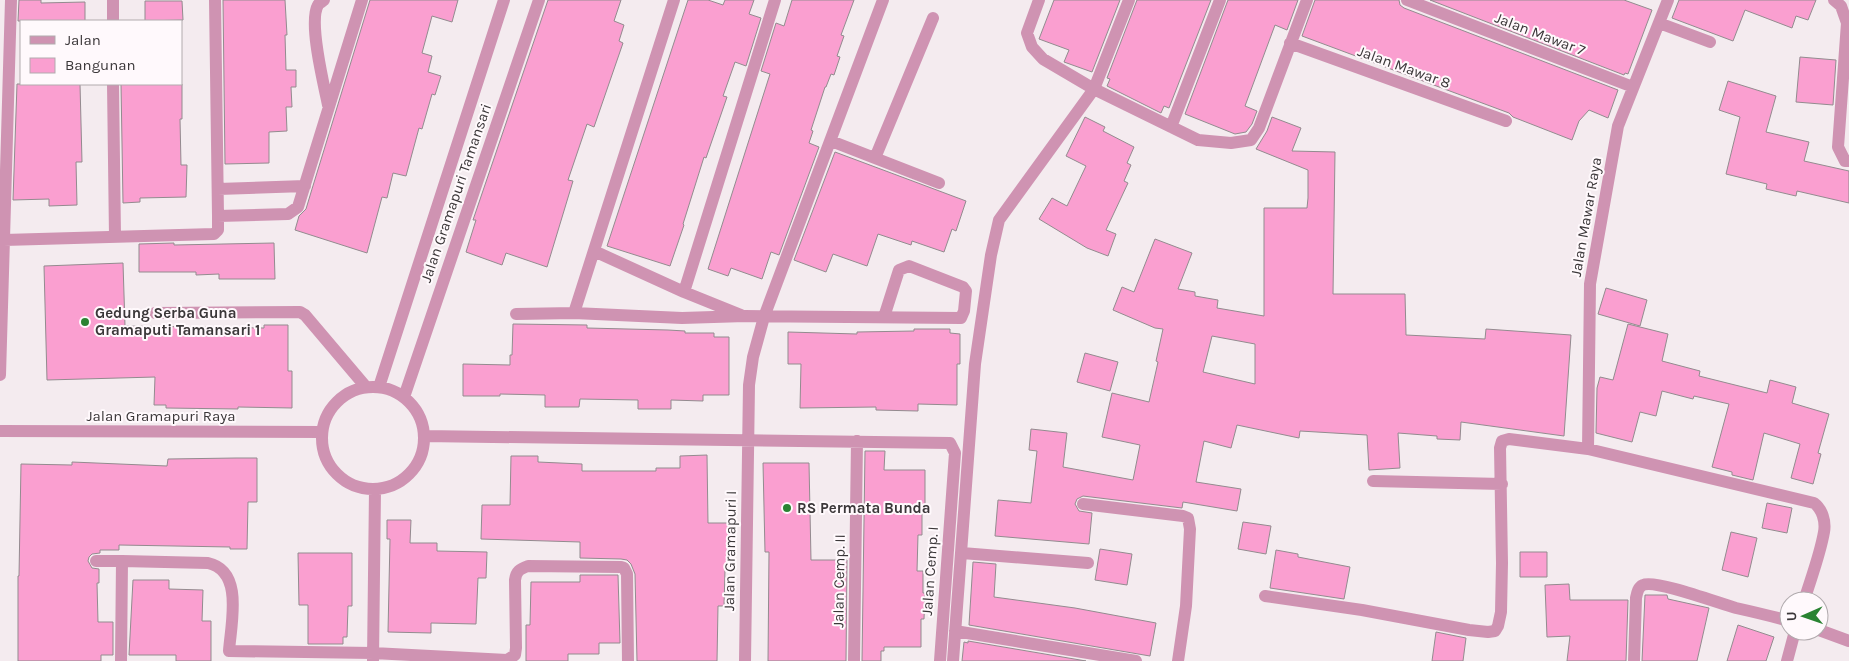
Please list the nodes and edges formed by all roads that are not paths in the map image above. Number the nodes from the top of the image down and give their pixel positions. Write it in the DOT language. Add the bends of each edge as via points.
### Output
graph roads {
  1 [pos="11,0"];
  2 [pos="112,0"];
  3 [pos="215,0"];
  4 [pos="324,0"];
  5 [pos="362,0"];
  6 [pos="504,0"];
  7 [pos="539,0"];
  8 [pos="674,0"];
  9 [pos="774,0"];
  10 [pos="883,0"];
  11 [pos="1039,0"];
  12 [pos="1130,0"];
  13 [pos="1220,0"];
  14 [pos="1307,0"];
  15 [pos="1406,0"];
  16 [pos="1663,1"];
  17 [pos="1843,11"];
  18 [pos="933,18"];
  19 [pos="113,20"];
  20 [pos="1659,23"];
  21 [pos="1710,42"];
  22 [pos="1290,43"];
  23 [pos="113,85"];
  24 [pos="1634,87"];
  25 [pos="1094,89"];
  26 [pos="329,107"];
  27 [pos="1506,121"];
  28 [pos="1171,127"];
  29 [pos="831,141"];
  30 [pos="875,158"];
  31 [pos="1849,161"];
  32 [pos="939,183"];
  33 [pos="305,186"];
  34 [pos="218,189"];
  35 [pos="218,216"];
  36 [pos="115,237"];
  37 [pos="4,240"];
  38 [pos="594,250"];
  39 [pos="684,292"];
  40 [pos="155,313"];
  41 [pos="574,313"];
  42 [pos="516,314"];
  43 [pos="745,316"];
  44 [pos="764,317"];
  45 [pos="884,317"];
  46 [pos="0,375"];
  47 [pos="366,387"];
  48 [pos="379,387"];
  49 [pos="404,397"];
  50 [pos="0,432"];
  51 [pos="322,432"];
  52 [pos="424,436"];
  53 [pos="857,441"];
  54 [pos="748,442"];
  55 [pos="1588,449"];
  56 [pos="1373,481"];
  57 [pos="1502,484"];
  58 [pos="375,490"];
  59 [pos="1083,504"];
  60 [pos="962,553"];
  61 [pos="96,561"];
  62 [pos="122,561"];
  63 [pos="1088,563"];
  64 [pos="1807,591"];
  65 [pos="1265,596"];
  66 [pos="1779,619"];
  67 [pos="956,630"];
  68 [pos="1829,634"];
  69 [pos="1792,641"];
  70 [pos="1849,641"];
  71 [pos="229,656"];
  72 [pos="373,657"];
  73 [pos="121,661"];
  74 [pos="628,661"];
  75 [pos="745,661"];
  76 [pos="854,661"];
  77 [pos="940,661"];
  78 [pos="953,661"];
  79 [pos="1136,661"];
  80 [pos="1178,661"];
  81 [pos="1634,661"];
  82 [pos="1787,661"];
  1 -- 37 [label="street"];
  2 -- 19 [label="street"];
  3 -- 34 [label="street"];
  4 -- 26 [label="street" via="318,6 315,22"];
  5 -- 26 [label="street"];
  6 -- 48 [label="street, Jalan Gramapuri Tamansari"];
  7 -- 49 [label="street, Jalan Gramapuri Tamansari"];
  8 -- 38 [label="street"];
  9 -- 39 [label="street"];
  10 -- 29 [label="street, Jalan Gramapuri I"];
  11 -- 25 [label="street" via="1027,33 1032,47 1043,59"];
  12 -- 25 [label="street"];
  13 -- 28 [label="street"];
  14 -- 22 [label="street"];
  15 -- 24 [label="street, Jalan Mawar 7"];
  16 -- 20 [label="street, Jalan Mawar Raya"];
  17 -- 31 [label="street" via="1838,147 1842,158"];
  18 -- 30 [label="street"];
  20 -- 21 [label="street"];
  20 -- 24 [label="street, Jalan Mawar Raya"];
  22 -- 27 [label="street, Jalan Mawar 8"];
  22 -- 28 [label="street" via="1259,128 1251,140 1231,143 1198,140"];
  23 -- 36 [label="street"];
  24 -- 55 [label="street, Jalan Mawar Raya" via="1618,126 1590,284"];
  25 -- 28 [label="street"];
  25 -- 60 [label="street" via="999,220 975,364"];
  26 -- 33 [label="street"];
  29 -- 30 [label="street"];
  29 -- 44 [label="street, Jalan Gramapuri I"];
  30 -- 32 [label="street"];
  33 -- 34 [label="street"];
  33 -- 35 [label="street" via="298,207 288,214"];
  34 -- 35 [label="street"];
  35 -- 36 [label="street" via="218,230 214,234"];
  36 -- 37 [label="street"];
  37 -- 46 [label="street"];
  38 -- 39 [label="street"];
  38 -- 41 [label="street"];
  39 -- 43 [label="street"];
  40 -- 47 [label="street" via="300,312 306,315"];
  41 -- 42 [label="street"];
  41 -- 43 [label="street" via="682,318"];
  43 -- 44 [label="street"];
  44 -- 45 [label="street"];
  44 -- 54 [label="street, Jalan Gramapuri I" via="749,385"];
  45 -- 45 [label="street" via="961,318 966,291 909,266 899,270"];
  47 -- 48 [label="street"];
  47 -- 51 [label="street" via="337,402 325,419"];
  48 -- 49 [label="street"];
  49 -- 52 [label="street" via="414,406"];
  50 -- 51 [label="street, Jalan Gramapuri Raya"];
  51 -- 58 [label="street" via="326,459 342,480"];
  52 -- 54 [label="street"];
  52 -- 58 [label="street" via="421,458 415,469 393,486"];
  53 -- 54 [label="street"];
  53 -- 76 [label="street, Jalan Cemp. II"];
  53 -- 77 [label="street, Jalan Cemp. I" via="946,442 953,446"];
  54 -- 75 [label="street, Jalan Gramapuri I"];
  55 -- 57 [label="street" via="1506,439 1500,448"];
  55 -- 64 [label="street" via="1814,503 1820,508 1825,530"];
  56 -- 57 [label="street"];
  57 -- 65 [label="street" via="1501,612 1495,631 1469,630"];
  58 -- 72 [label="street"];
  59 -- 80 [label="street" via="1188,518 1186,606"];
  60 -- 63 [label="street"];
  60 -- 67 [label="street"];
  61 -- 62 [label="street"];
  62 -- 71 [label="street" via="208,563 225,571 231,582 233,604"];
  62 -- 73 [label="street"];
  66 -- 81 [label="street" via="1674,589 1642,585 1636,598"];
  67 -- 78 [label="street"];
  67 -- 79 [label="street"];
  68 -- 70 [label="street"];
  69 -- 82 [label="street"];
  71 -- 72 [label="street"];
  72 -- 74 [label="street" via="511,659 516,648 515,580 520,569 528,566 621,566 627,574"];
}
